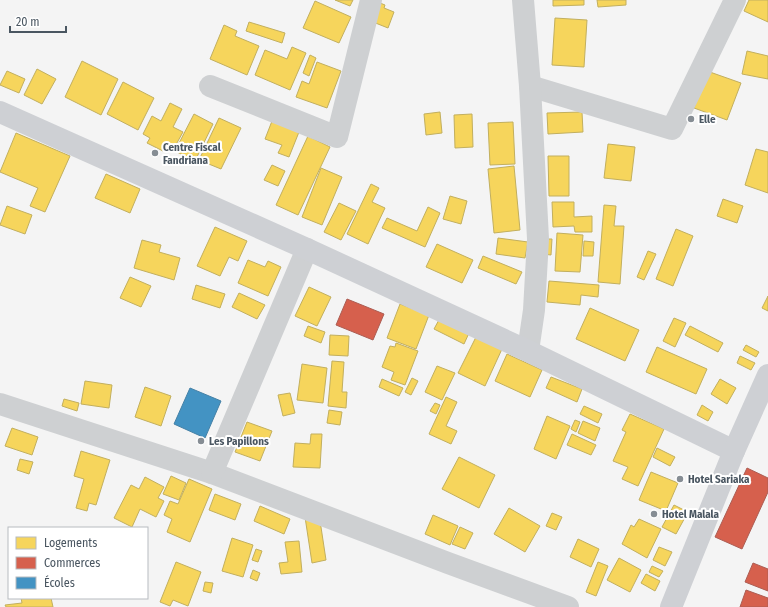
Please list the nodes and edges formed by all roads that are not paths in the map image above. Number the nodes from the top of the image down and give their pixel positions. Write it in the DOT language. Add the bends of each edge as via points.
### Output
graph roads {
  1 [pos="371,0"];
  2 [pos="523,0"];
  3 [pos="734,0"];
  4 [pos="210,86"];
  5 [pos="530,86"];
  6 [pos="0,112"];
  7 [pos="307,249"];
  8 [pos="528,351"];
  9 [pos="768,376"];
  10 [pos="0,404"];
  11 [pos="734,451"];
  12 [pos="212,472"];
  13 [pos="568,607"];
  14 [pos="670,607"];
  1 -- 4 [label="street" via="337,137"];
  2 -- 5 [label="street"];
  3 -- 5 [label="street" via="672,129"];
  5 -- 8 [label="street" via="538,239 534,310"];
  6 -- 7 [label="main road"];
  7 -- 8 [label="main road"];
  7 -- 12 [label="street"];
  8 -- 11 [label="main road"];
  9 -- 11 [label="main road"];
  10 -- 12 [label="street"];
  11 -- 14 [label="main road"];
  12 -- 13 [label="street"];
}
